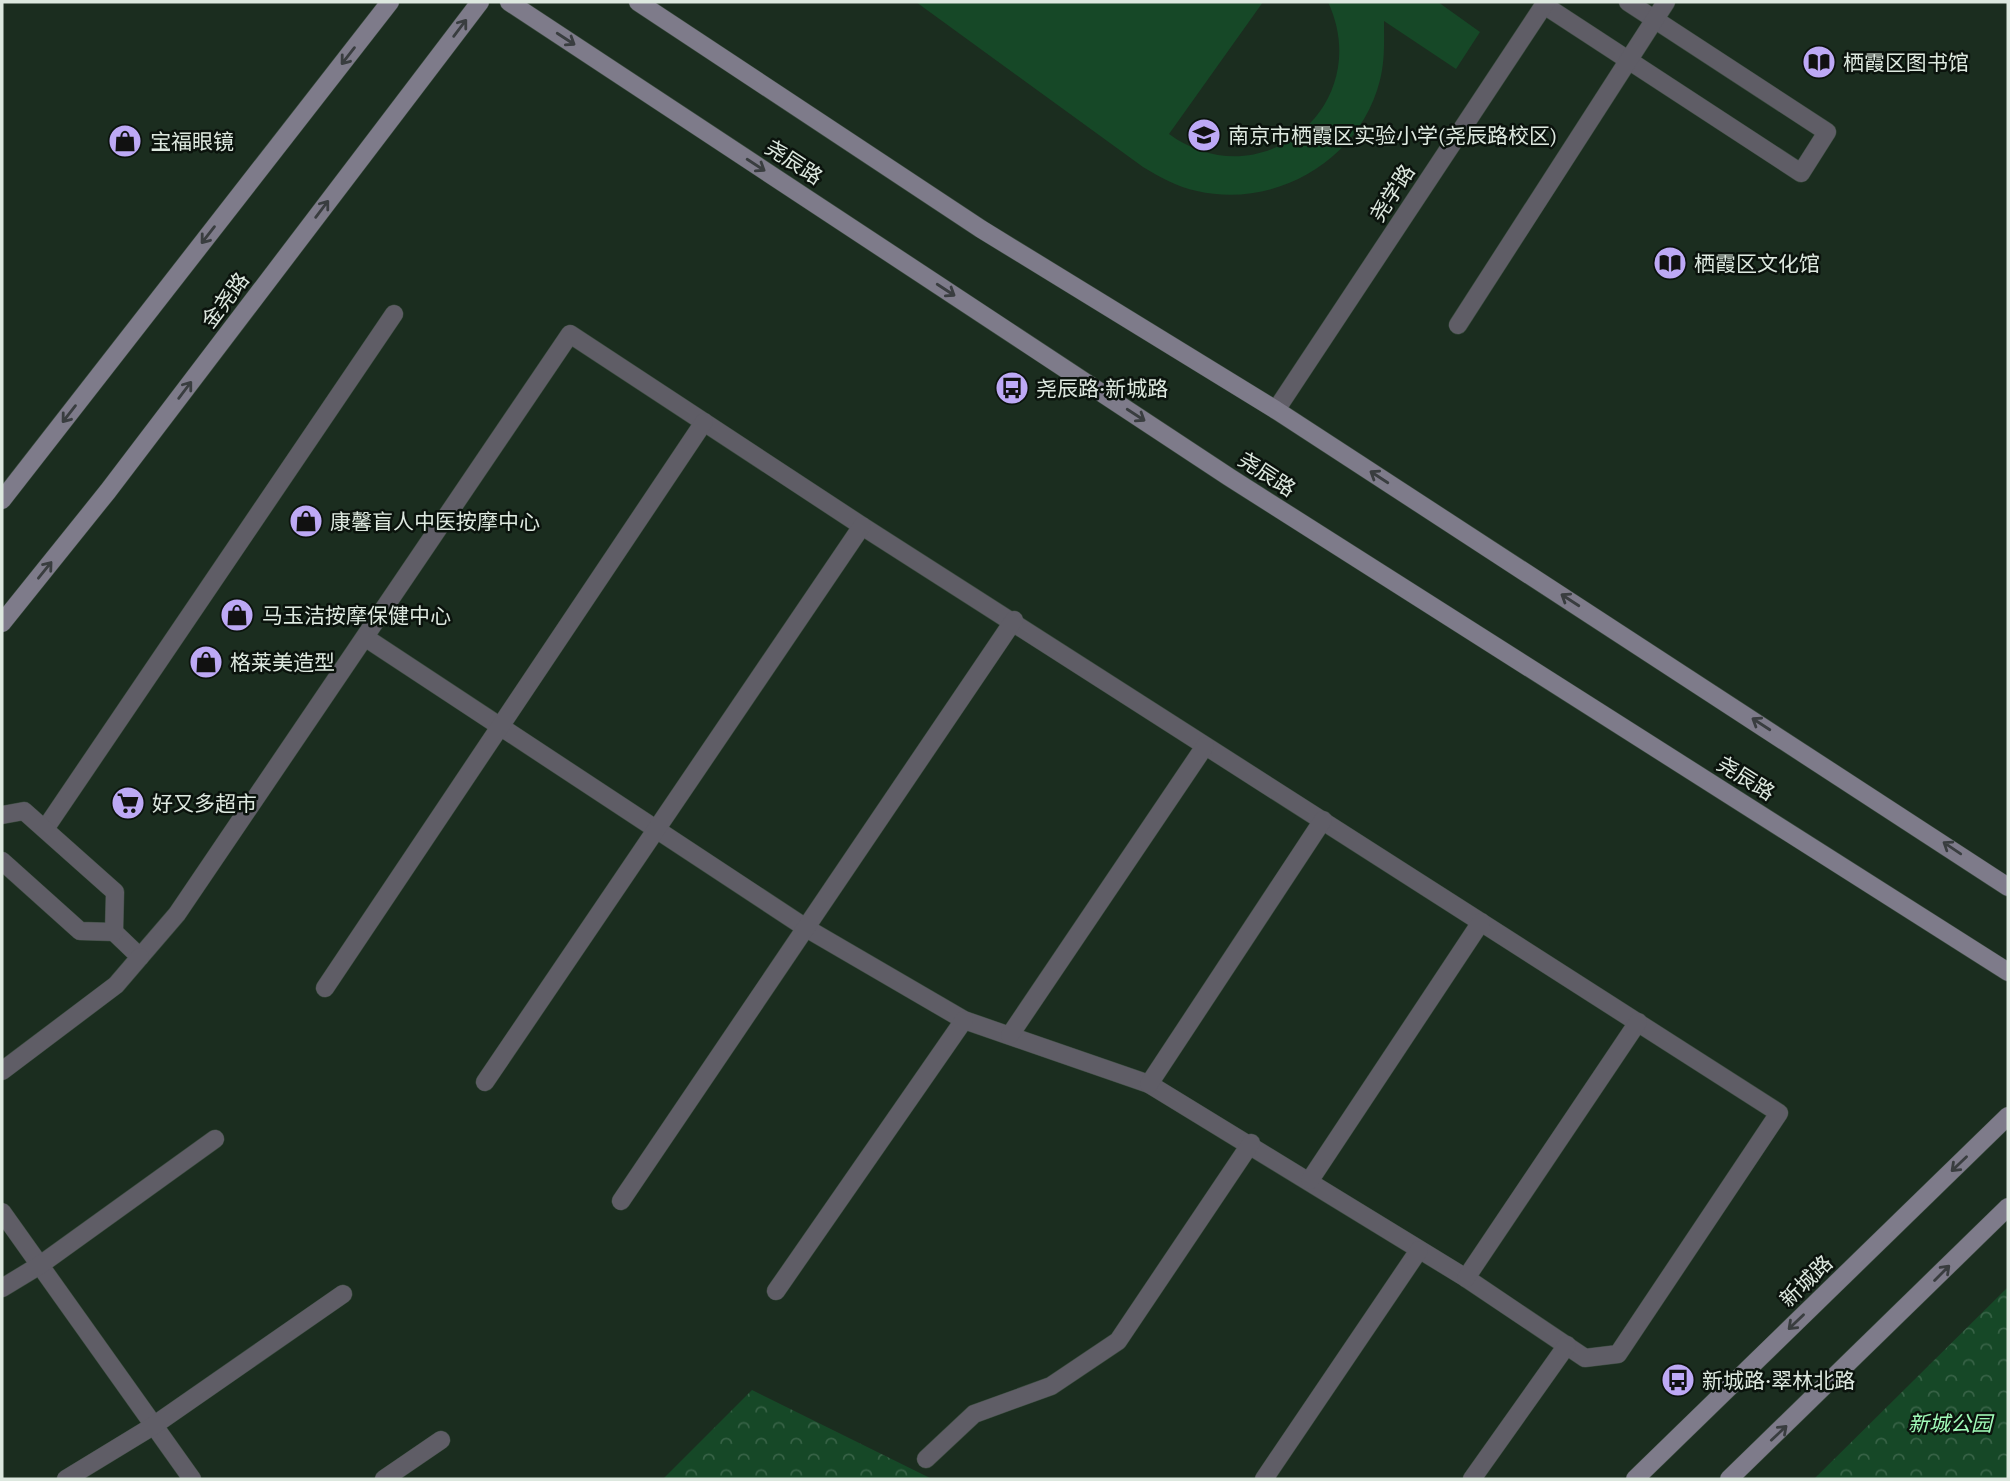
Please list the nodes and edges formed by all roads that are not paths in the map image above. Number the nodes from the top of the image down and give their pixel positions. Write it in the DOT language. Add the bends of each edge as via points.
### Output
graph roads {
  1 [pos="390,2"];
  2 [pos="480,2"];
  3 [pos="509,2"];
  4 [pos="638,2"];
  5 [pos="1628,2"];
  6 [pos="1666,2"];
  7 [pos="1545,3"];
  8 [pos="1655,19"];
  9 [pos="1629,60"];
  10 [pos="394,314"];
  11 [pos="1458,326"];
  12 [pos="1276,410"];
  13 [pos="704,422"];
  14 [pos="2,500"];
  15 [pos="862,526"];
  16 [pos="1014,620"];
  17 [pos="2,623"];
  18 [pos="366,638"];
  19 [pos="500,727"];
  20 [pos="1205,746"];
  21 [pos="2,815"];
  22 [pos="1322,820"];
  23 [pos="655,828"];
  24 [pos="45,830"];
  25 [pos="4,867"];
  26 [pos="2008,887"];
  27 [pos="1481,922"];
  28 [pos="806,928"];
  29 [pos="114,932"];
  30 [pos="140,957"];
  31 [pos="2008,972"];
  32 [pos="325,988"];
  33 [pos="964,1020"];
  34 [pos="1638,1022"];
  35 [pos="1010,1035"];
  36 [pos="2,1071"];
  37 [pos="485,1082"];
  38 [pos="1149,1083"];
  39 [pos="2008,1116"];
  40 [pos="215,1139"];
  41 [pos="1251,1143"];
  42 [pos="1310,1180"];
  43 [pos="621,1200"];
  44 [pos="2008,1207"];
  45 [pos="2,1212"];
  46 [pos="1419,1250"];
  47 [pos="40,1265"];
  48 [pos="1466,1278"];
  49 [pos="2,1288"];
  50 [pos="776,1291"];
  51 [pos="343,1294"];
  52 [pos="1567,1345"];
  53 [pos="153,1426"];
  54 [pos="441,1440"];
  55 [pos="926,1459"];
  56 [pos="1270,1478"];
  57 [pos="66,1479"];
  58 [pos="192,1479"];
  59 [pos="384,1479"];
  60 [pos="1472,1479"];
  61 [pos="1636,1479"];
  62 [pos="1729,1479"];
  1 -- 14 [label="main road, one-way"];
  17 -- 2 [label="main road, 金尧路, one-way"];
  3 -- 31 [label="main road, 尧辰路, one-way" via="1229,477"];
  4 -- 12 [label="main road" via="981,229"];
  5 -- 8 [label="street"];
  6 -- 8 [label="street"];
  7 -- 9 [label="street"];
  7 -- 12 [label="street, 尧学路"];
  8 -- 9 [label="street"];
  8 -- 9 [label="street" via="1828,132 1801,173"];
  9 -- 11 [label="street"];
  10 -- 24 [label="street"];
  26 -- 12 [label="main road, one-way"];
  13 -- 15 [label="street"];
  13 -- 18 [label="street" via="570,334"];
  13 -- 19 [label="street"];
  15 -- 16 [label="street"];
  15 -- 23 [label="street"];
  16 -- 20 [label="street"];
  16 -- 28 [label="street"];
  18 -- 19 [label="street"];
  18 -- 30 [label="street" via="177,914"];
  19 -- 23 [label="street"];
  19 -- 32 [label="street"];
  20 -- 22 [label="street"];
  20 -- 35 [label="street"];
  21 -- 24 [label="street" via="24,811"];
  22 -- 27 [label="street"];
  22 -- 38 [label="street"];
  23 -- 28 [label="street"];
  23 -- 37 [label="street"];
  24 -- 29 [label="street" via="115,892"];
  25 -- 29 [label="street" via="80,931"];
  27 -- 34 [label="street"];
  27 -- 42 [label="street"];
  28 -- 33 [label="street"];
  28 -- 43 [label="street"];
  29 -- 30 [label="street"];
  30 -- 36 [label="street" via="116,985"];
  33 -- 35 [label="street"];
  33 -- 50 [label="street"];
  34 -- 48 [label="street"];
  34 -- 52 [label="street" via="1779,1113 1618,1354 1586,1358"];
  35 -- 38 [label="street"];
  38 -- 41 [label="street"];
  39 -- 61 [label="main road, 新城路, one-way"];
  40 -- 47 [label="street"];
  41 -- 42 [label="street"];
  41 -- 55 [label="street" via="1118,1341 1051,1386 974,1414"];
  42 -- 46 [label="street"];
  62 -- 44 [label="main road, one-way"];
  45 -- 47 [label="street"];
  46 -- 48 [label="street"];
  46 -- 56 [label="street"];
  47 -- 49 [label="street"];
  47 -- 53 [label="street"];
  48 -- 52 [label="street"];
  51 -- 53 [label="street"];
  52 -- 60 [label="street"];
  53 -- 57 [label="street"];
  53 -- 58 [label="street"];
  54 -- 59 [label="street"];
}
